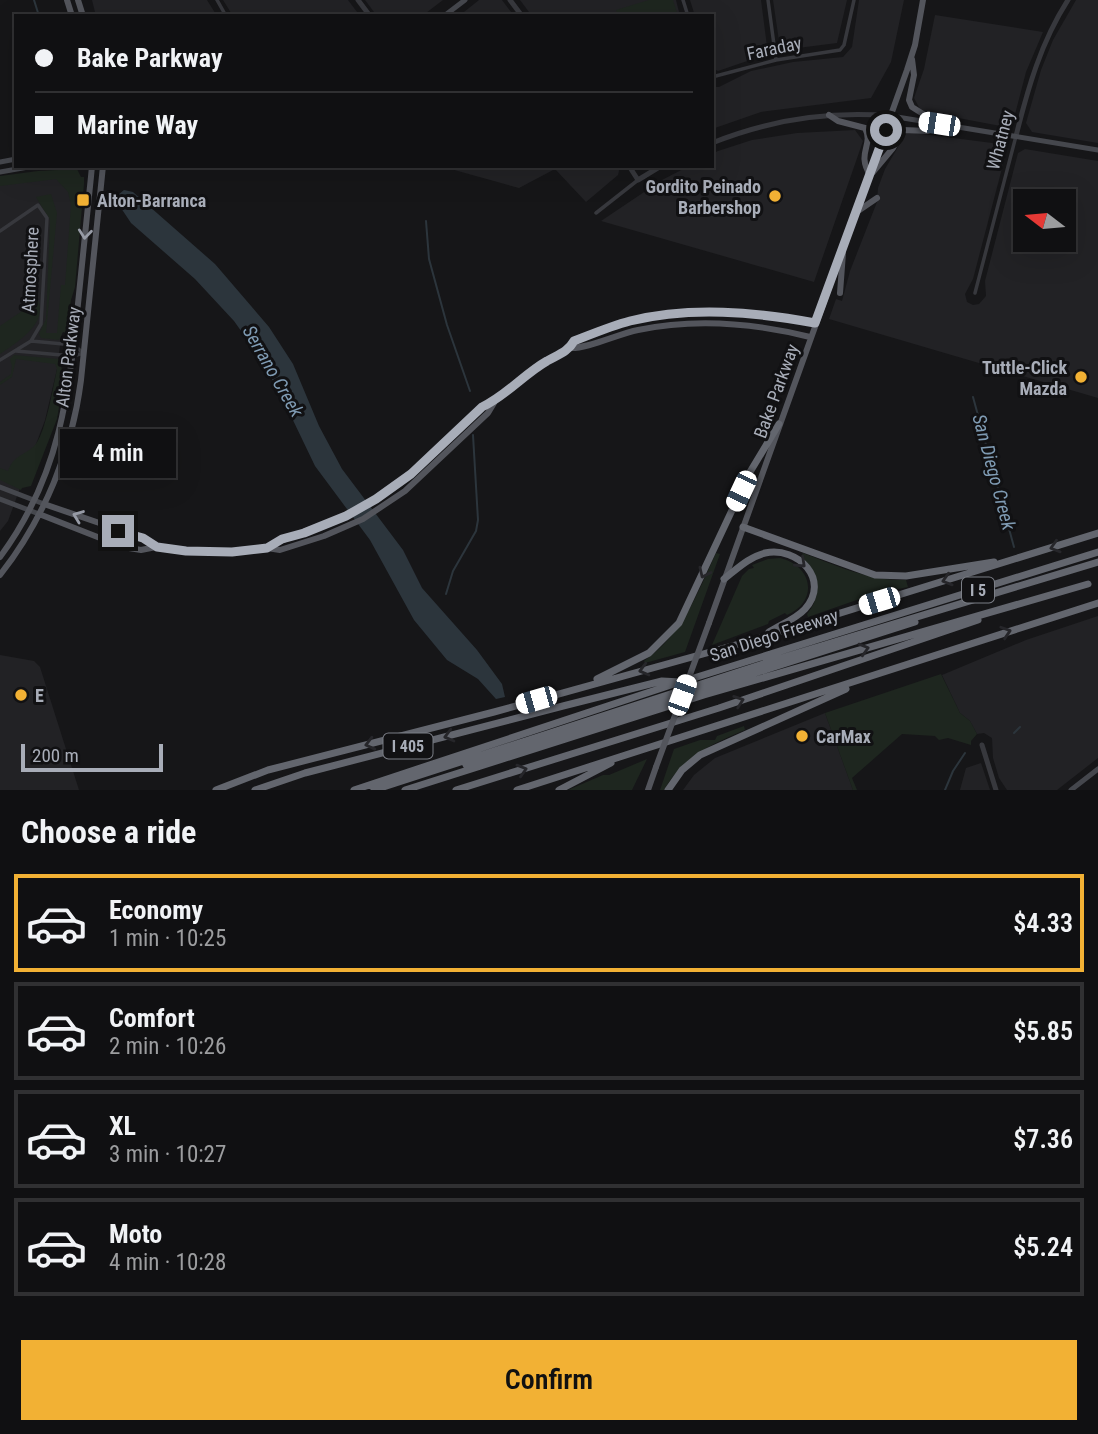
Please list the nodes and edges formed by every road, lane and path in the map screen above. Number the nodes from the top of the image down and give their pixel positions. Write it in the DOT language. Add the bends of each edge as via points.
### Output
graph roads {
  1 [pos="465,0"];
  2 [pos="768,0"];
  3 [pos="854,0"];
  4 [pos="923,0"];
  5 [pos="1068,0"];
  6 [pos="447,14"];
  7 [pos="912,57"];
  8 [pos="776,60"];
  9 [pos="714,76"];
  10 [pos="829,115"];
  11 [pos="891,116"];
  12 [pos="939,124"];
  13 [pos="1016,136"];
  14 [pos="714,142"];
  15 [pos="1098,150"];
  16 [pos="23,168"];
  17 [pos="92,168"];
  18 [pos="103,168"];
  19 [pos="630,168"];
  20 [pos="658,168"];
  21 [pos="0,172"];
  22 [pos="870,176"];
  23 [pos="638,180"];
  24 [pos="877,198"];
  25 [pos="856,212"];
  26 [pos="596,213"];
  27 [pos="0,230"];
  28 [pos="844,244"];
  29 [pos="840,293"];
  30 [pos="975,293"];
  31 [pos="815,323"];
  32 [pos="810,337"];
  33 [pos="31,341"];
  34 [pos="52,343"];
  35 [pos="74,345"];
  36 [pos="570,348"];
  37 [pos="14,351"];
  38 [pos="84,353"];
  39 [pos="51,354"];
  40 [pos="73,356"];
  41 [pos="0,360"];
  42 [pos="779,424"];
  43 [pos="0,487"];
  44 [pos="0,499"];
  45 [pos="34,500"];
  46 [pos="44,504"];
  47 [pos="30,510"];
  48 [pos="39,514"];
  49 [pos="743,527"];
  50 [pos="1098,533"];
  51 [pos="157,547"];
  52 [pos="1098,552"];
  53 [pos="0,557"];
  54 [pos="1012,560"];
  55 [pos="1098,562"];
  56 [pos="1071,570"];
  57 [pos="0,575"];
  58 [pos="724,579"];
  59 [pos="1098,580"];
  60 [pos="1088,584"];
  61 [pos="1098,603"];
  62 [pos="757,639"];
  63 [pos="872,677"];
  64 [pos="681,682"];
  65 [pos="578,688"];
  66 [pos="591,729"];
  67 [pos="982,745"];
  68 [pos="623,755"];
  69 [pos="1098,769"];
  70 [pos="993,782"];
  71 [pos="216,790"];
  72 [pos="254,790"];
  73 [pos="354,790"];
  74 [pos="374,790"];
  75 [pos="388,790"];
  76 [pos="405,790"];
  77 [pos="456,790"];
  78 [pos="517,790"];
  79 [pos="559,790"];
  80 [pos="648,790"];
  81 [pos="668,790"];
  82 [pos="996,790"];
  83 [pos="1002,790"];
  84 [pos="1071,790"];
  1 -- 6 [label="main road"];
  2 -- 8 [label="street"];
  3 -- 8 [label="street, Faraday" via="843,48"];
  4 -- 7 [label="main road, Bake Parkway"];
  5 -- 13 [label="street, Whatney" via="1047,38"];
  7 -- 11 [label="main road, Bake Parkway"];
  7 -- 12 [label="main road" via="909,100 912,107"];
  8 -- 9 [label="street, Faraday"];
  10 -- 11 [label="street"];
  10 -- 14 [label="street" via="766,126"];
  10 -- 22 [label="main road" via="865,128 868,139 863,165"];
  11 -- 12 [label="main road"];
  11 -- 22 [label="main road, Bake Parkway"];
  12 -- 13 [label="main road"];
  12 -- 22 [label="main road" via="928,131 903,130"];
  13 -- 15 [label="main road"];
  13 -- 30 [label="street, Whatney"];
  16 -- 21 [label="main road"];
  17 -- 35 [label="main road, Alton Parkway, one-way"];
  18 -- 38 [label="main road, Alton Parkway"];
  19 -- 23 [label="street"];
  20 -- 23 [label="street"];
  22 -- 25 [label="main road, Bake Parkway"];
  23 -- 26 [label="street"];
  24 -- 25 [label="main road"];
  25 -- 28 [label="main road, Bake Parkway"];
  27 -- 33 [label="street, Atmosphere" via="38,205 47,218 41,324"];
  28 -- 29 [label="main road"];
  28 -- 31 [label="main road, Bake Parkway"];
  31 -- 32 [label="main road, Bake Parkway"];
  31 -- 36 [label="main road" via="745,313 666,315 628,321 574,341"];
  32 -- 36 [label="main road" via="724,324 663,325"];
  32 -- 42 [label="main road, Bake Parkway"];
  33 -- 34 [label="street"];
  33 -- 37 [label="street"];
  34 -- 35 [label="street"];
  34 -- 39 [label="street"];
  35 -- 38 [label="street"];
  35 -- 40 [label="main road, Alton Parkway"];
  36 -- 51 [label="main road" via="482,407 411,474 346,516 267,548 209,552"];
  37 -- 39 [label="street"];
  37 -- 41 [label="street"];
  38 -- 40 [label="street"];
  38 -- 46 [label="main road, Alton Parkway" via="71,432"];
  39 -- 40 [label="street"];
  40 -- 45 [label="main road, Alton Parkway" via="62,426"];
  42 -- 49 [label="main road, Bake Parkway"];
  42 -- 65 [label="highway, one-way" via="750,472 679,623 649,653"];
  43 -- 45 [label="main road"];
  44 -- 47 [label="main road"];
  45 -- 46 [label="main road"];
  45 -- 47 [label="main road, Alton Parkway"];
  46 -- 48 [label="main road, Alton Parkway"];
  51 -- 46 [label="main road, one-way"];
  47 -- 48 [label="main road"];
  47 -- 53 [label="main road, Alton Parkway"];
  48 -- 51 [label="main road" via="123,547"];
  48 -- 57 [label="main road, Alton Parkway"];
  49 -- 54 [label="highway" via="876,575 906,576"];
  49 -- 58 [label="main road, Bake Parkway"];
  50 -- 54 [label="highway, one-way"];
  52 -- 64 [label="highway, San Diego Freeway / I 5"];
  54 -- 62 [label="highway, one-way"];
  55 -- 56 [label="highway"];
  56 -- 66 [label="highway"];
  56 -- 74 [label="highway"];
  58 -- 62 [label="highway, one-way" via="767,553 794,556 809,570 814,591 807,607"];
  58 -- 80 [label="main road, Bake Parkway, bridge"];
  59 -- 60 [label="highway, I 5"];
  66 -- 60 [label="highway, one-way"];
  77 -- 60 [label="highway, I 5, one-way" via="719,708"];
  63 -- 61 [label="highway, one-way"];
  62 -- 65 [label="highway, one-way"];
  63 -- 68 [label="highway"];
  63 -- 81 [label="highway" via="700,755"];
  64 -- 72 [label="highway, San Diego Freeway / I 405, one-way" via="662,681 563,706"];
  64 -- 73 [label="highway, I 5"];
  65 -- 71 [label="highway, one-way" via="268,770"];
  66 -- 75 [label="highway"];
  66 -- 76 [label="highway"];
  67 -- 70 [label="street"];
  68 -- 78 [label="highway"];
  68 -- 79 [label="highway"];
  69 -- 84 [label="main road"];
  70 -- 82 [label="street"];
  70 -- 83 [label="street"];
}
